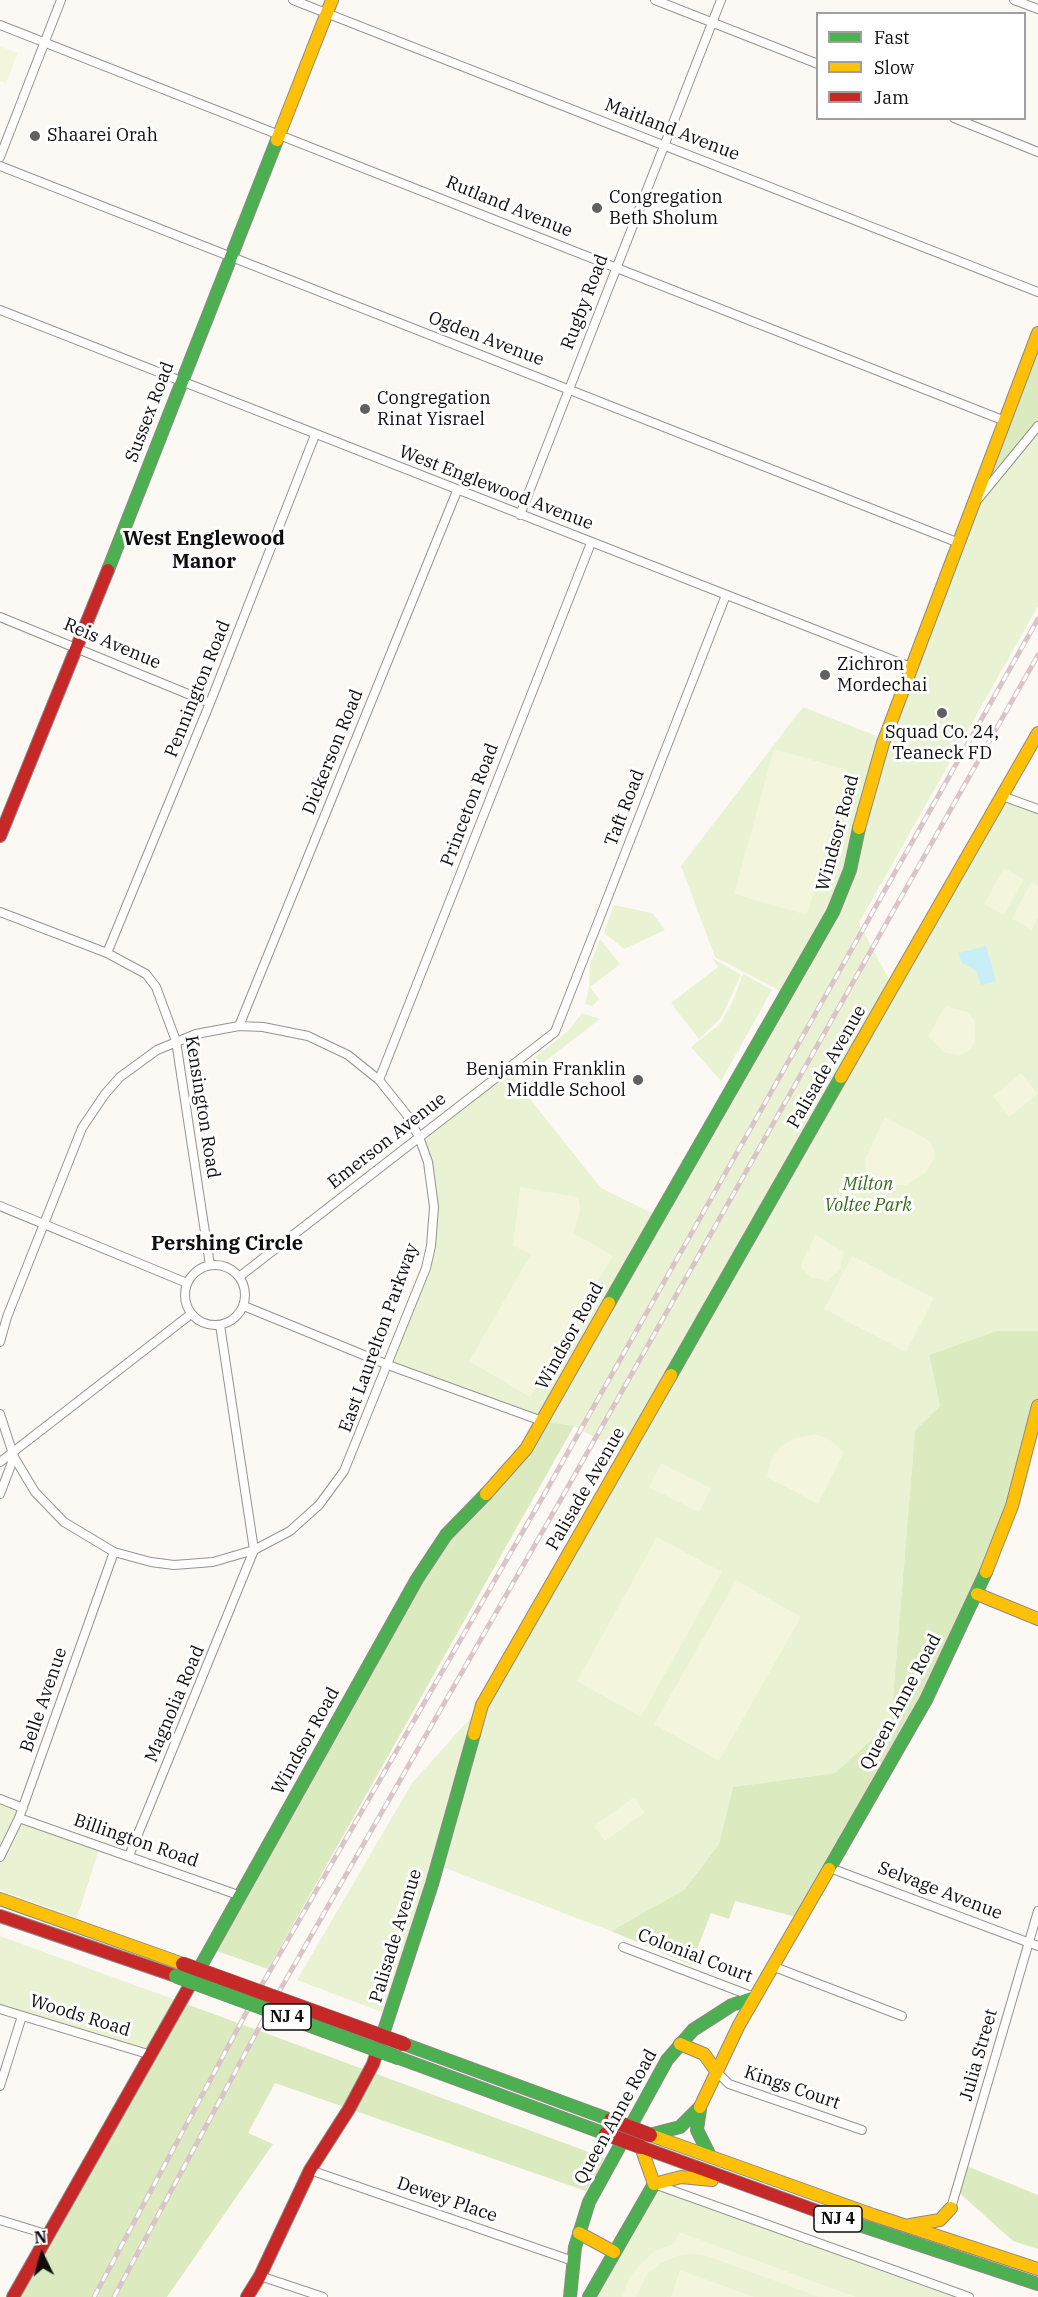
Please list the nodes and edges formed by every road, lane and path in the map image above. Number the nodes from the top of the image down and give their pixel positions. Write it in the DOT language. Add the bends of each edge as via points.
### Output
graph roads {
  1 [pos="61,0"];
  2 [pos="293,0"];
  3 [pos="655,0"];
  4 [pos="721,0"];
  5 [pos="1014,0"];
  6 [pos="329,7"];
  7 [pos="1038,9"];
  8 [pos="712,22"];
  9 [pos="0,25"];
  10 [pos="45,42"];
  11 [pos="816,63"];
  12 [pos="959,120"];
  13 [pos="279,134"];
  14 [pos="664,145"];
  15 [pos="1038,152"];
  16 [pos="0,157"];
  17 [pos="0,166"];
  18 [pos="230,256"];
  19 [pos="616,267"];
  20 [pos="1038,292"];
  21 [pos="0,310"];
  22 [pos="1038,333"];
  23 [pos="181,383"];
  24 [pos="569,390"];
  25 [pos="1005,421"];
  26 [pos="1038,426"];
  27 [pos="315,435"];
  28 [pos="457,490"];
  29 [pos="973,505"];
  30 [pos="520,515"];
  31 [pos="591,543"];
  32 [pos="959,543"];
  33 [pos="726,595"];
  34 [pos="0,617"];
  35 [pos="77,648"];
  36 [pos="913,668"];
  37 [pos="210,703"];
  38 [pos="1038,733"];
  39 [pos="1002,796"];
  40 [pos="1038,809"];
  41 [pos="0,836"];
  42 [pos="0,912"];
  43 [pos="107,953"];
  44 [pos="239,1026"];
  45 [pos="555,1032"];
  46 [pos="176,1041"];
  47 [pos="379,1080"];
  48 [pos="419,1137"];
  49 [pos="0,1206"];
  50 [pos="46,1225"];
  51 [pos="210,1265"];
  52 [pos="239,1277"];
  53 [pos="187,1283"];
  54 [pos="244,1306"];
  55 [pos="191,1314"];
  56 [pos="220,1325"];
  57 [pos="0,1342"];
  58 [pos="388,1365"];
  59 [pos="1038,1406"];
  60 [pos="0,1414"];
  61 [pos="542,1421"];
  62 [pos="1033,1447"];
  63 [pos="13,1455"];
  64 [pos="0,1462"];
  65 [pos="0,1494"];
  66 [pos="254,1550"];
  67 [pos="114,1551"];
  68 [pos="977,1594"];
  69 [pos="1038,1619"];
  70 [pos="0,1799"];
  71 [pos="23,1808"];
  72 [pos="19,1818"];
  73 [pos="129,1856"];
  74 [pos="0,1857"];
  75 [pos="830,1868"];
  76 [pos="0,1885"];
  77 [pos="241,1896"];
  78 [pos="0,1899"];
  79 [pos="14,1904"];
  80 [pos="1038,1911"];
  81 [pos="0,1916"];
  82 [pos="1029,1942"];
  83 [pos="1038,1946"];
  84 [pos="623,1947"];
  85 [pos="772,1966"];
  86 [pos="755,1997"];
  87 [pos="0,2009"];
  88 [pos="22,2016"];
  89 [pos="902,2016"];
  90 [pos="680,2044"];
  91 [pos="150,2055"];
  92 [pos="716,2071"];
  93 [pos="0,2086"];
  94 [pos="700,2107"];
  95 [pos="862,2130"];
  96 [pos="650,2135"];
  97 [pos="641,2147"];
  98 [pos="710,2156"];
  99 [pos="310,2170"];
  100 [pos="654,2184"];
  101 [pos="753,2188"];
  102 [pos="951,2208"];
  103 [pos="0,2220"];
  104 [pos="905,2226"];
  105 [pos="579,2233"];
  106 [pos="49,2235"];
  107 [pos="614,2252"];
  108 [pos="573,2261"];
  109 [pos="1038,2269"];
  110 [pos="260,2276"];
  111 [pos="1038,2284"];
  112 [pos="13,2297"];
  113 [pos="247,2297"];
  114 [pos="323,2297"];
  115 [pos="570,2297"];
  116 [pos="589,2297"];
  117 [pos="969,2297"];
  1 -- 10 [label="street"];
  2 -- 6 [label="street, Maitland Avenue"];
  3 -- 8 [label="street"];
  4 -- 8 [label="street, Rugby Road"];
  5 -- 7 [label="street"];
  6 -- 13 [label="main road, Sussex Road"];
  6 -- 14 [label="street, Maitland Avenue"];
  8 -- 11 [label="street"];
  8 -- 14 [label="street, Rugby Road"];
  9 -- 10 [label="street, Rutland Avenue"];
  10 -- 13 [label="street, Rutland Avenue"];
  10 -- 16 [label="street"];
  12 -- 15 [label="street"];
  13 -- 18 [label="main road, Sussex Road"];
  13 -- 19 [label="street, Rutland Avenue"];
  14 -- 19 [label="street, Rugby Road"];
  14 -- 20 [label="street, Maitland Avenue"];
  17 -- 18 [label="street, Ogden Avenue"];
  18 -- 23 [label="main road, Sussex Road"];
  18 -- 24 [label="street, Ogden Avenue"];
  19 -- 24 [label="street, Rugby Road"];
  19 -- 25 [label="street, Rutland Avenue"];
  21 -- 23 [label="street, West Englewood Avenue"];
  22 -- 25 [label="main road, Windsor Road"];
  23 -- 27 [label="street, West Englewood Avenue"];
  23 -- 35 [label="main road, Sussex Road"];
  24 -- 30 [label="street, Rugby Road"];
  24 -- 32 [label="street, Ogden Avenue"];
  25 -- 29 [label="main road, Windsor Road"];
  26 -- 29 [label="street"];
  27 -- 28 [label="street, West Englewood Avenue"];
  27 -- 37 [label="street, Pennington Road"];
  28 -- 30 [label="street, West Englewood Avenue"];
  28 -- 44 [label="street, Dickerson Road"];
  29 -- 32 [label="main road, Windsor Road"];
  30 -- 31 [label="street, West Englewood Avenue"];
  31 -- 33 [label="street, West Englewood Avenue"];
  31 -- 47 [label="street, Princeton Road"];
  32 -- 36 [label="main road, Windsor Road"];
  33 -- 36 [label="street, West Englewood Avenue"];
  33 -- 45 [label="street, Taft Road"];
  34 -- 35 [label="street, Reis Avenue"];
  35 -- 37 [label="street, Reis Avenue"];
  35 -- 41 [label="main road, Sussex Road"];
  36 -- 61 [label="main road, Windsor Road" via="876,762 850,870 833,912"];
  37 -- 43 [label="street, Pennington Road"];
  38 -- 39 [label="main road, Palisade Avenue"];
  39 -- 40 [label="street"];
  39 -- 99 [label="main road, Palisade Avenue" via="482,1705 388,2025 349,2109"];
  42 -- 43 [label="street, Kensington Road"];
  43 -- 46 [label="street, Kensington Road" via="146,974 162,998"];
  44 -- 46 [label="street, East Laurelton Parkway"];
  44 -- 47 [label="street, East Laurelton Parkway" via="275,1028 308,1036 348,1055"];
  45 -- 48 [label="street, Emerson Avenue"];
  46 -- 50 [label="street, East Laurelton Parkway" via="129,1070 91,1112"];
  46 -- 51 [label="street, Kensington Road"];
  47 -- 48 [label="street, East Laurelton Parkway"];
  48 -- 52 [label="street, Emerson Avenue"];
  48 -- 58 [label="street, East Laurelton Parkway" via="432,1185 431,1246"];
  49 -- 50 [label="street"];
  50 -- 53 [label="street"];
  50 -- 57 [label="street, East Laurelton Parkway"];
  51 -- 52 [label="street" via="226,1267"];
  51 -- 53 [label="street"];
  52 -- 54 [label="street" via="245,1288"];
  53 -- 55 [label="street" via="185,1300"];
  54 -- 56 [label="street" via="234,1319"];
  54 -- 58 [label="street"];
  55 -- 56 [label="street" via="205,1324"];
  55 -- 63 [label="street"];
  56 -- 66 [label="street"];
  58 -- 61 [label="street"];
  58 -- 66 [label="street, East Laurelton Parkway" via="353,1454 334,1487 305,1519"];
  59 -- 62 [label="main road, Queen Anne Road"];
  60 -- 63 [label="street, East Laurelton Parkway"];
  61 -- 77 [label="main road, Windsor Road" via="511,1468 457,1522 427,1563"];
  62 -- 68 [label="main road, Queen Anne Road"];
  63 -- 64 [label="street"];
  63 -- 65 [label="street"];
  63 -- 67 [label="street, East Laurelton Parkway" via="50,1509 83,1536"];
  66 -- 67 [label="street, East Laurelton Parkway" via="193,1564 151,1562"];
  66 -- 73 [label="street, Magnolia Road"];
  67 -- 71 [label="street, Belle Avenue"];
  68 -- 69 [label="main road"];
  68 -- 75 [label="main road, Queen Anne Road" via="915,1722"];
  70 -- 71 [label="street"];
  71 -- 72 [label="street, Belle Avenue"];
  72 -- 73 [label="street, Billington Road"];
  72 -- 74 [label="street, Belle Avenue"];
  73 -- 77 [label="street, Billington Road"];
  75 -- 82 [label="street, Selvage Avenue"];
  75 -- 85 [label="main road, Queen Anne Road"];
  76 -- 79 [label="main road"];
  77 -- 91 [label="main road, Windsor Road"];
  78 -- 79 [label="main road, NJ 4"];
  79 -- 96 [label="main road, NJ 4, bridge"];
  80 -- 82 [label="street, Julia Street"];
  81 -- 97 [label="main road, NJ 4, bridge" via="176,1976"];
  82 -- 83 [label="street, Selvage Avenue"];
  82 -- 102 [label="street, Julia Street"];
  84 -- 86 [label="street, Colonial Court"];
  85 -- 86 [label="main road, Queen Anne Road"];
  85 -- 89 [label="street, Colonial Court"];
  86 -- 90 [label="main road, Queen Anne Road" via="718,2013"];
  86 -- 92 [label="main road, Queen Anne Road"];
  87 -- 88 [label="street, Woods Road"];
  88 -- 91 [label="street, Woods Road"];
  88 -- 93 [label="street"];
  90 -- 92 [label="main road" via="704,2054"];
  90 -- 105 [label="main road, Queen Anne Road" via="667,2060 592,2194"];
  91 -- 106 [label="main road, Windsor Road"];
  92 -- 94 [label="main road, Queen Anne Road"];
  92 -- 95 [label="street, Kings Court" via="732,2085"];
  94 -- 96 [label="main road" via="680,2127"];
  94 -- 98 [label="main road" via="697,2130"];
  96 -- 98 [label="main road, NJ 4"];
  97 -- 100 [label="main road"];
  97 -- 101 [label="main road, NJ 4"];
  98 -- 104 [label="main road, NJ 4"];
  99 -- 108 [label="street, Dewey Place"];
  99 -- 110 [label="main road, Palisade Avenue"];
  100 -- 101 [label="main road" via="692,2177"];
  100 -- 107 [label="main road"];
  100 -- 117 [label="street"];
  101 -- 111 [label="main road, NJ 4"];
  102 -- 104 [label="main road" via="937,2222"];
  103 -- 106 [label="street"];
  104 -- 109 [label="main road, NJ 4"];
  105 -- 107 [label="main road"];
  105 -- 108 [label="main road, Queen Anne Road"];
  106 -- 112 [label="main road, Windsor Road"];
  107 -- 116 [label="main road"];
  108 -- 115 [label="main road, Queen Anne Road"];
  110 -- 113 [label="main road, Palisade Avenue"];
  110 -- 114 [label="street"];
}
